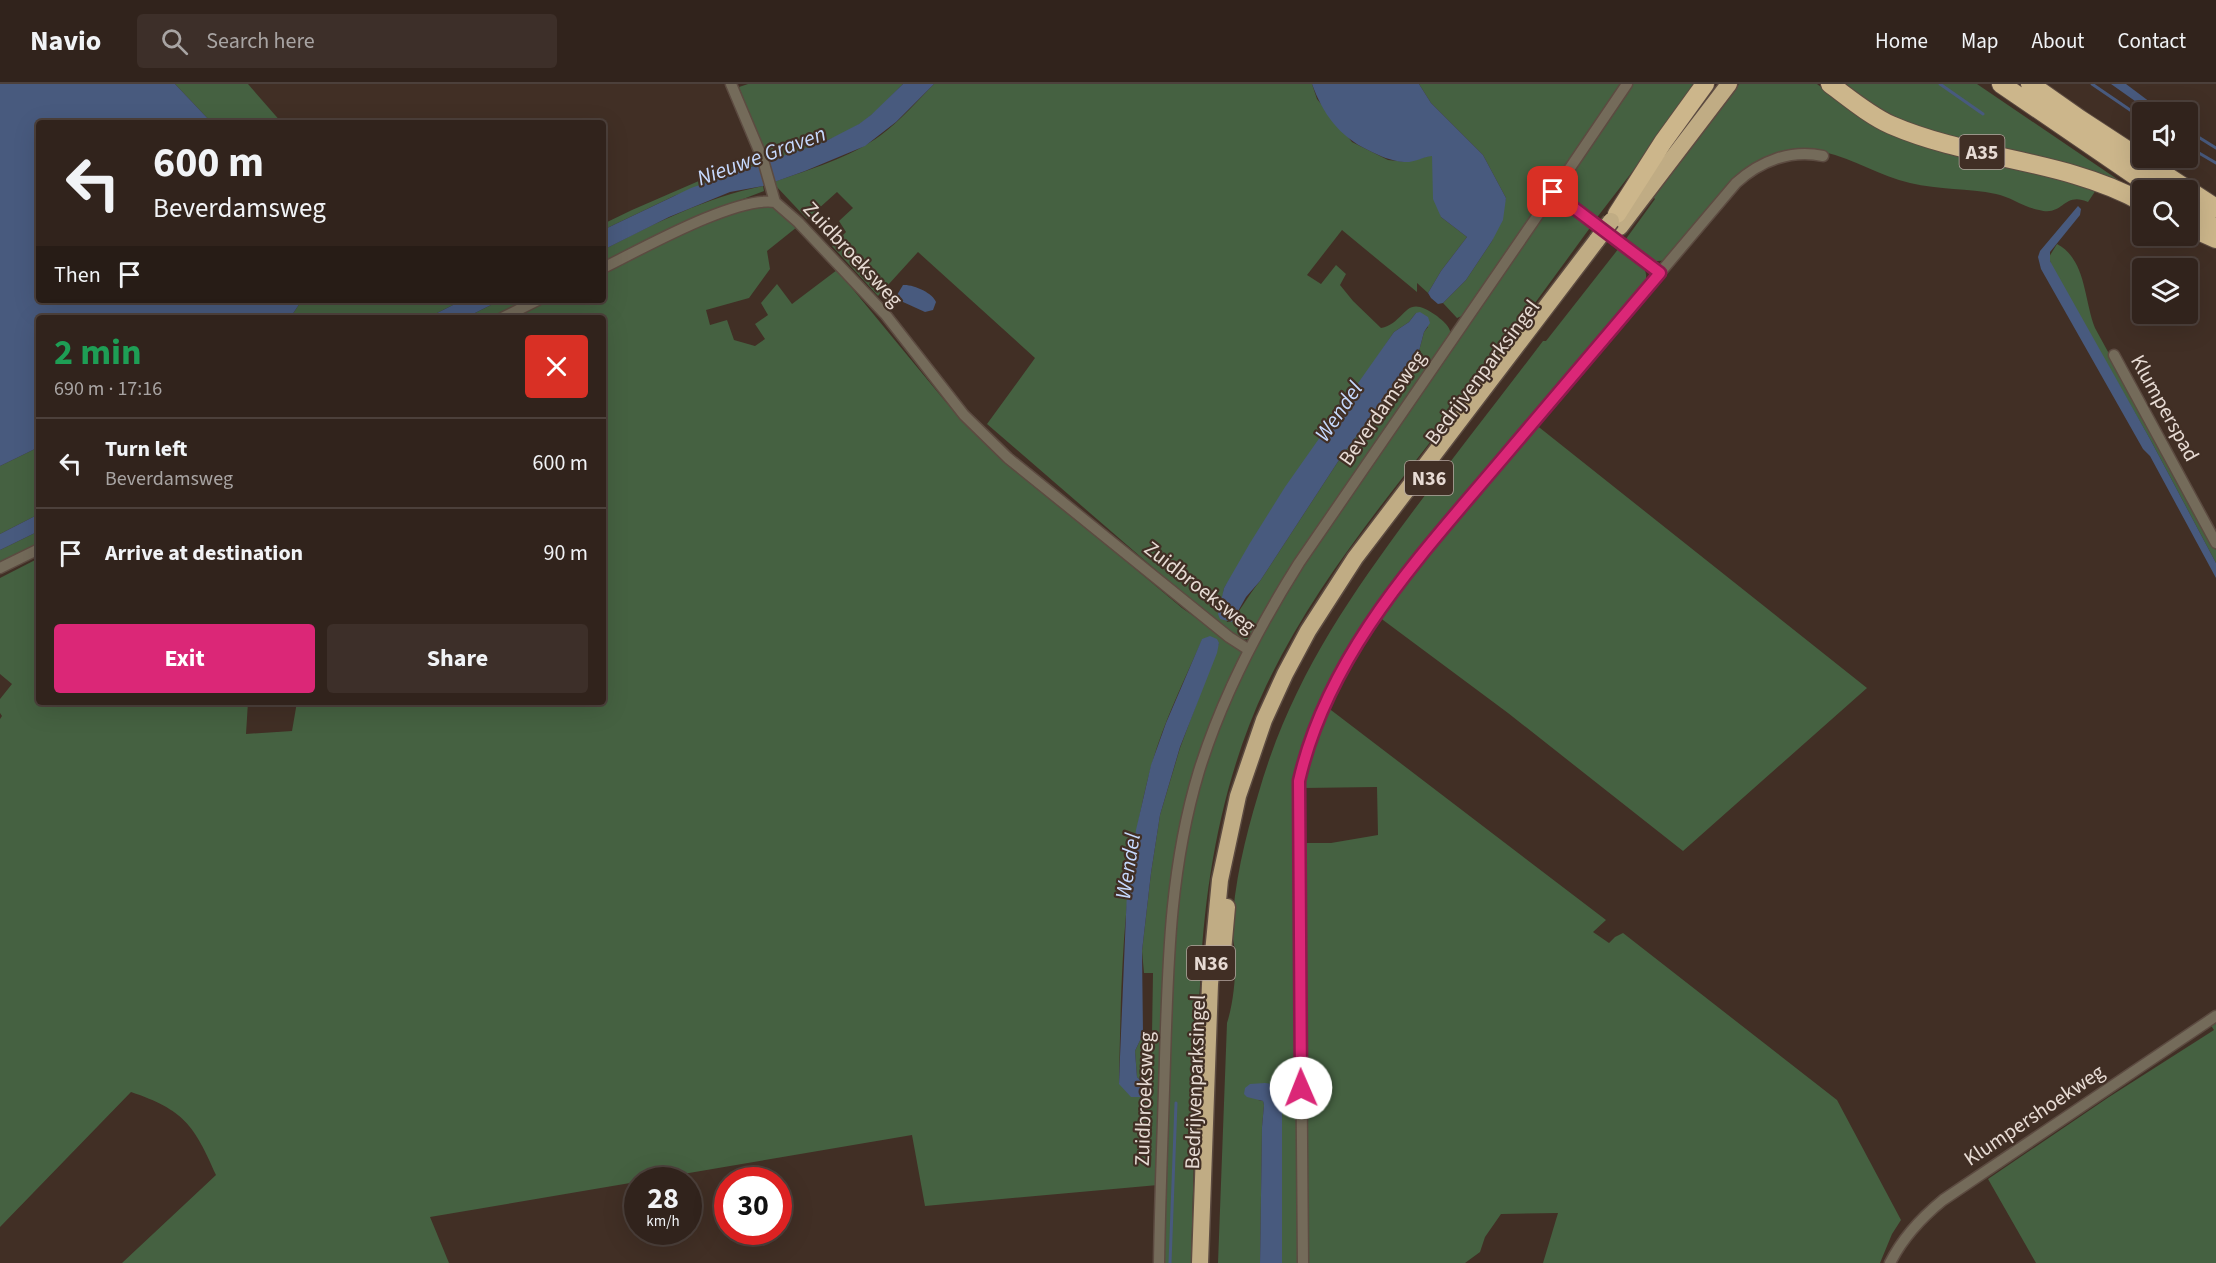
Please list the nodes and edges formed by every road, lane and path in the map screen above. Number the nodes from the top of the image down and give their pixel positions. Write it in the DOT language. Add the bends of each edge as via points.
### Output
graph roads {
  1 [pos="731,84"];
  2 [pos="1627,84"];
  3 [pos="1705,84"];
  4 [pos="1715,84"];
  5 [pos="1729,84"];
  6 [pos="1830,84"];
  7 [pos="2001,84"];
  8 [pos="2030,84"];
  9 [pos="1823,156"];
  10 [pos="2141,180"];
  11 [pos="1553,192"];
  12 [pos="2132,197"];
  13 [pos="775,202"];
  14 [pos="2216,208"];
  15 [pos="2198,217"];
  16 [pos="1616,221"];
  17 [pos="2216,228"];
  18 [pos="2198,231"];
  19 [pos="2216,239"];
  20 [pos="1601,244"];
  21 [pos="606,267"];
  22 [pos="1660,273"];
  23 [pos="532,303"];
  24 [pos="508,315"];
  25 [pos="2114,355"];
  26 [pos="2216,543"];
  27 [pos="36,550"];
  28 [pos="0,568"];
  29 [pos="1249,650"];
  30 [pos="2216,1016"];
  31 [pos="1159,1263"];
  32 [pos="1200,1263"];
  33 [pos="1211,1263"];
  34 [pos="1303,1263"];
  35 [pos="1890,1263"];
  1 -- 13 [label="street, Zuidbroeksweg" via="763,160"];
  2 -- 11 [label="street, Beverdamsweg"];
  3 -- 16 [label="highway" via="1663,142"];
  4 -- 16 [label="highway, Bedrijvenparksingel / N36"];
  5 -- 16 [label="highway, Bedrijvenparksingel / N36"];
  6 -- 12 [label="highway, A35" via="1889,124 1910,132 1944,144 2095,180"];
  7 -- 10 [label="highway"];
  8 -- 14 [label="highway"];
  9 -- 22 [label="street" via="1780,157 1746,174"];
  11 -- 22 [label="street"];
  11 -- 29 [label="street, Beverdamsweg" via="1299,563"];
  13 -- 21 [label="street" via="757,201 719,214"];
  13 -- 29 [label="street, Zuidbroeksweg" via="885,314 983,435"];
  15 -- 17 [label="highway"];
  16 -- 20 [label="highway, Bedrijvenparksingel / N36, bridge"];
  18 -- 19 [label="highway"];
  20 -- 32 [label="highway, Bedrijvenparksingel / N36" via="1355,558 1308,631 1264,720 1228,835 1215,922"];
  20 -- 33 [label="highway, Bedrijvenparksingel / N36" via="1346,590 1317,637 1274,723 1248,800 1229,892 1222,967"];
  22 -- 34 [label="street" via="1388,597 1350,654 1305,753 1299,781"];
  23 -- 24 [label="street"];
  25 -- 26 [label="street, Klumperspad"];
  27 -- 28 [label="street"];
  29 -- 31 [label="street, Zuidbroeksweg" via="1199,771 1174,891 1167,959"];
  30 -- 35 [label="street, Klumpershoekweg" via="1943,1200 1915,1225"];
}
